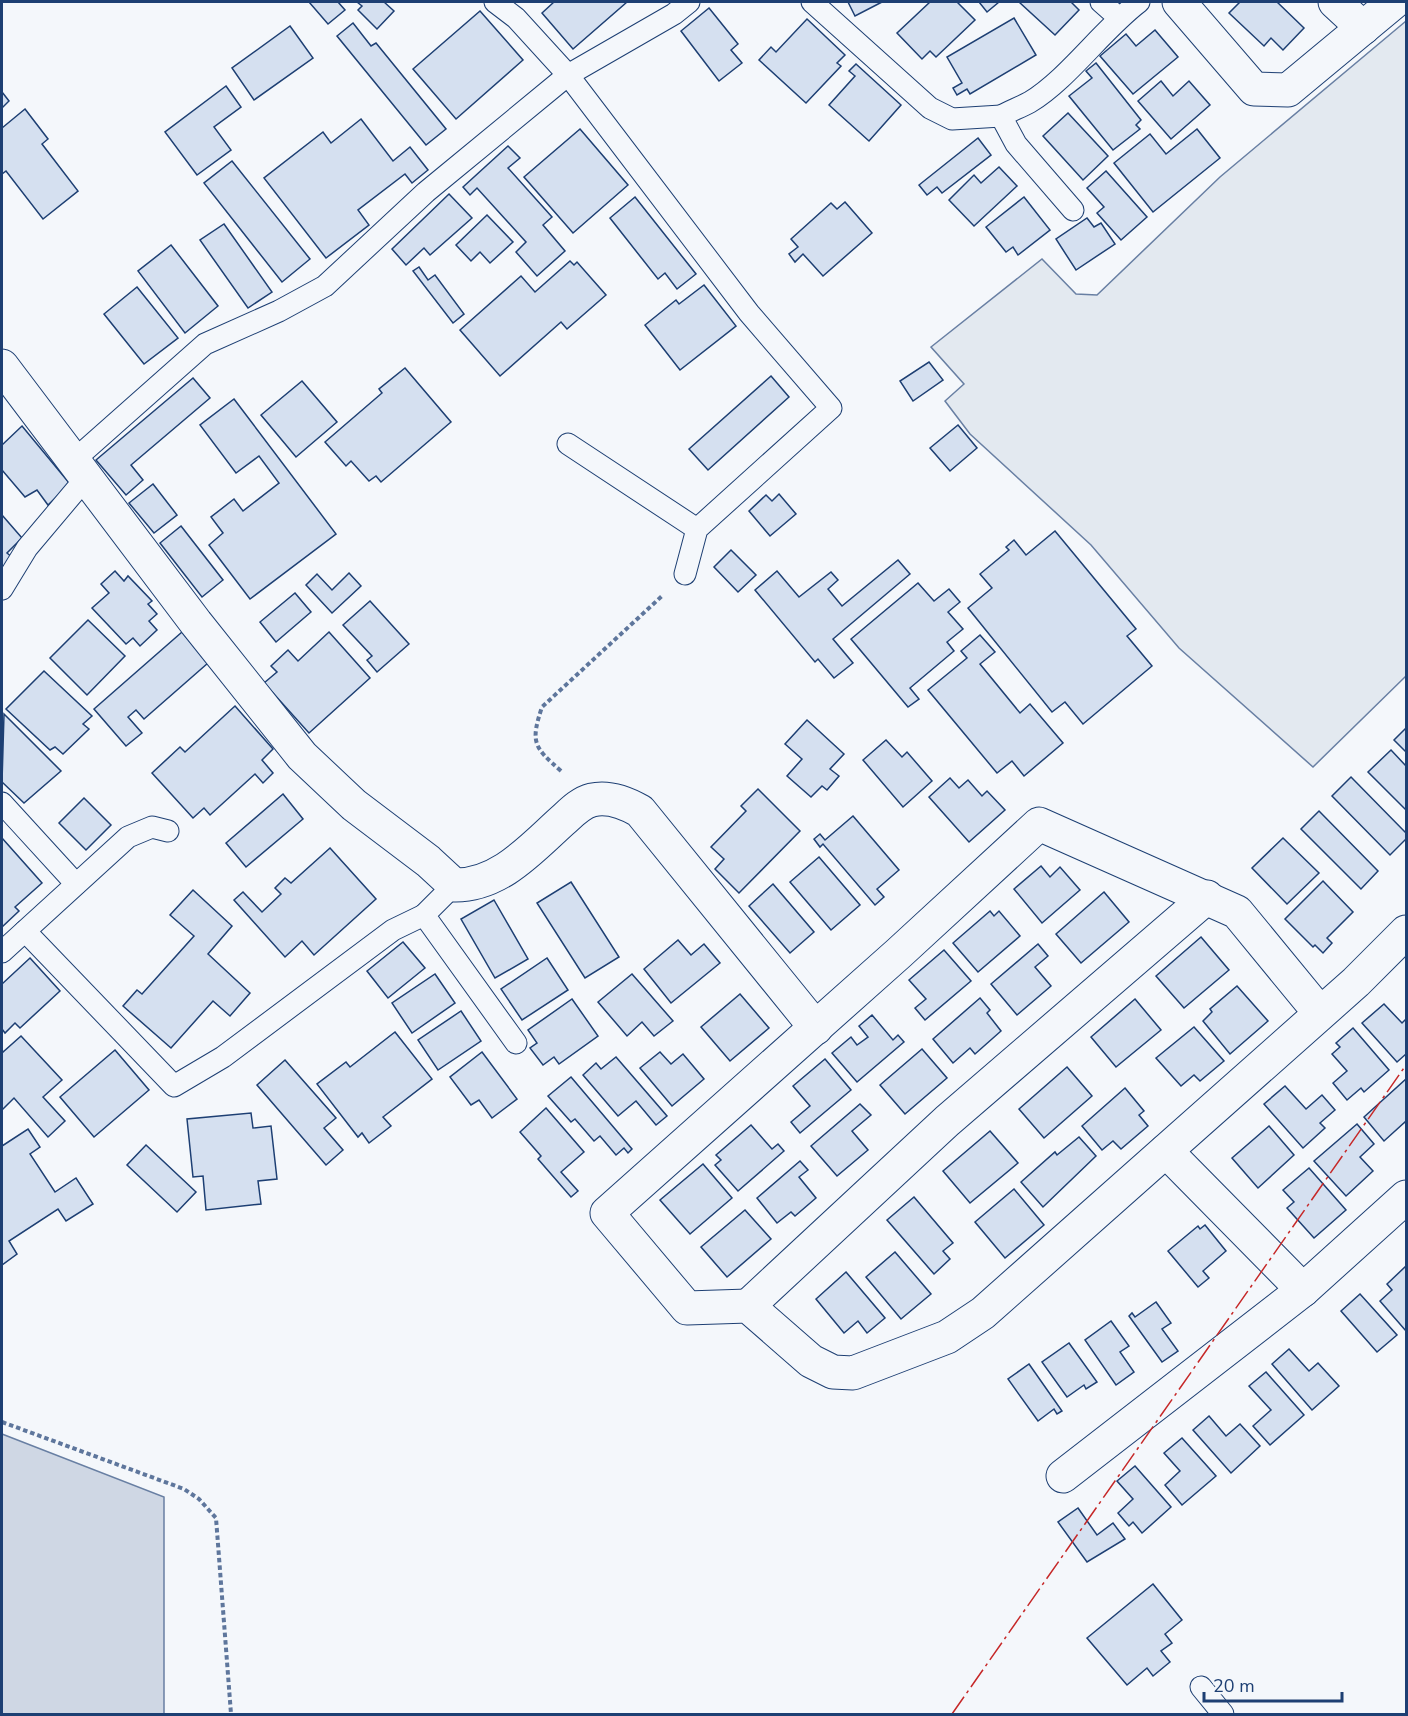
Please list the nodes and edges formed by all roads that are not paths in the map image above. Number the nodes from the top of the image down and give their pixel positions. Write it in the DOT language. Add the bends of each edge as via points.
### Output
graph roads {
  1 [pos="495,2"];
  2 [pos="689,2"];
  3 [pos="812,2"];
  4 [pos="1101,2"];
  5 [pos="1138,2"];
  6 [pos="1179,2"];
  7 [pos="1335,2"];
  8 [pos="1394,2"];
  9 [pos="1118,17"];
  10 [pos="1363,27"];
  11 [pos="568,75"];
  12 [pos="1001,116"];
  13 [pos="1072,210"];
  14 [pos="2,366"];
  15 [pos="568,444"];
  16 [pos="79,469"];
  17 [pos="697,529"];
  18 [pos="685,574"];
  19 [pos="2,589"];
  20 [pos="2,803"];
  21 [pos="168,831"];
  22 [pos="76,884"];
  23 [pos="454,885"];
  24 [pos="1207,897"];
  25 [pos="424,915"];
  26 [pos="25,931"];
  27 [pos="1407,932"];
  28 [pos="2,952"];
  29 [pos="1320,1013"];
  30 [pos="816,1028"];
  31 [pos="516,1042"];
  32 [pos="1166,1151"];
  33 [pos="1407,1197"];
  34 [pos="1303,1290"];
  35 [pos="748,1306"];
  36 [pos="1063,1476"];
  37 [pos="1201,1687"];
  38 [pos="1222,1714"];
  1 -- 11 [label="lane" via="516,18"];
  2 -- 11 [label="lane"];
  3 -- 12 [label="lane" via="930,108 952,119"];
  4 -- 9 [label="lane"];
  5 -- 9 [label="lane"];
  6 -- 10 [label="street" via="1254,89 1288,90"];
  7 -- 10 [label="street"];
  8 -- 10 [label="street"];
  9 -- 12 [label="lane" via="1032,101"];
  11 -- 16 [label="lane" via="426,192 325,286 205,344"];
  11 -- 17 [label="lane" via="748,313 831,408"];
  12 -- 13 [label="lane" via="1016,144"];
  14 -- 16 [label="street"];
  15 -- 17 [label="lane"];
  16 -- 19 [label="lane"];
  16 -- 23 [label="street" via="302,756 354,805"];
  17 -- 18 [label="lane"];
  20 -- 22 [label="lane"];
  21 -- 22 [label="lane" via="152,827 128,837"];
  22 -- 26 [label="lane"];
  23 -- 25 [label="lane"];
  23 -- 30 [label="street" via="501,873 577,808 592,800 621,801 640,811"];
  24 -- 29 [label="street" via="1237,912"];
  24 -- 30 [label="street" via="1038,824"];
  24 -- 35 [label="street" via="947,1121"];
  25 -- 26 [label="lane" via="393,930 223,1057 174,1086"];
  25 -- 31 [label="lane"];
  26 -- 28 [label="lane"];
  27 -- 29 [label="street"];
  29 -- 32 [label="street"];
  30 -- 35 [label="street" via="607,1213 687,1308"];
  32 -- 34 [label="street"];
  32 -- 35 [label="street" via="983,1313 947,1337 853,1373 833,1372 811,1361"];
  33 -- 34 [label="street"];
  34 -- 36 [label="street"];
  37 -- 38 [label="lane"];
}
